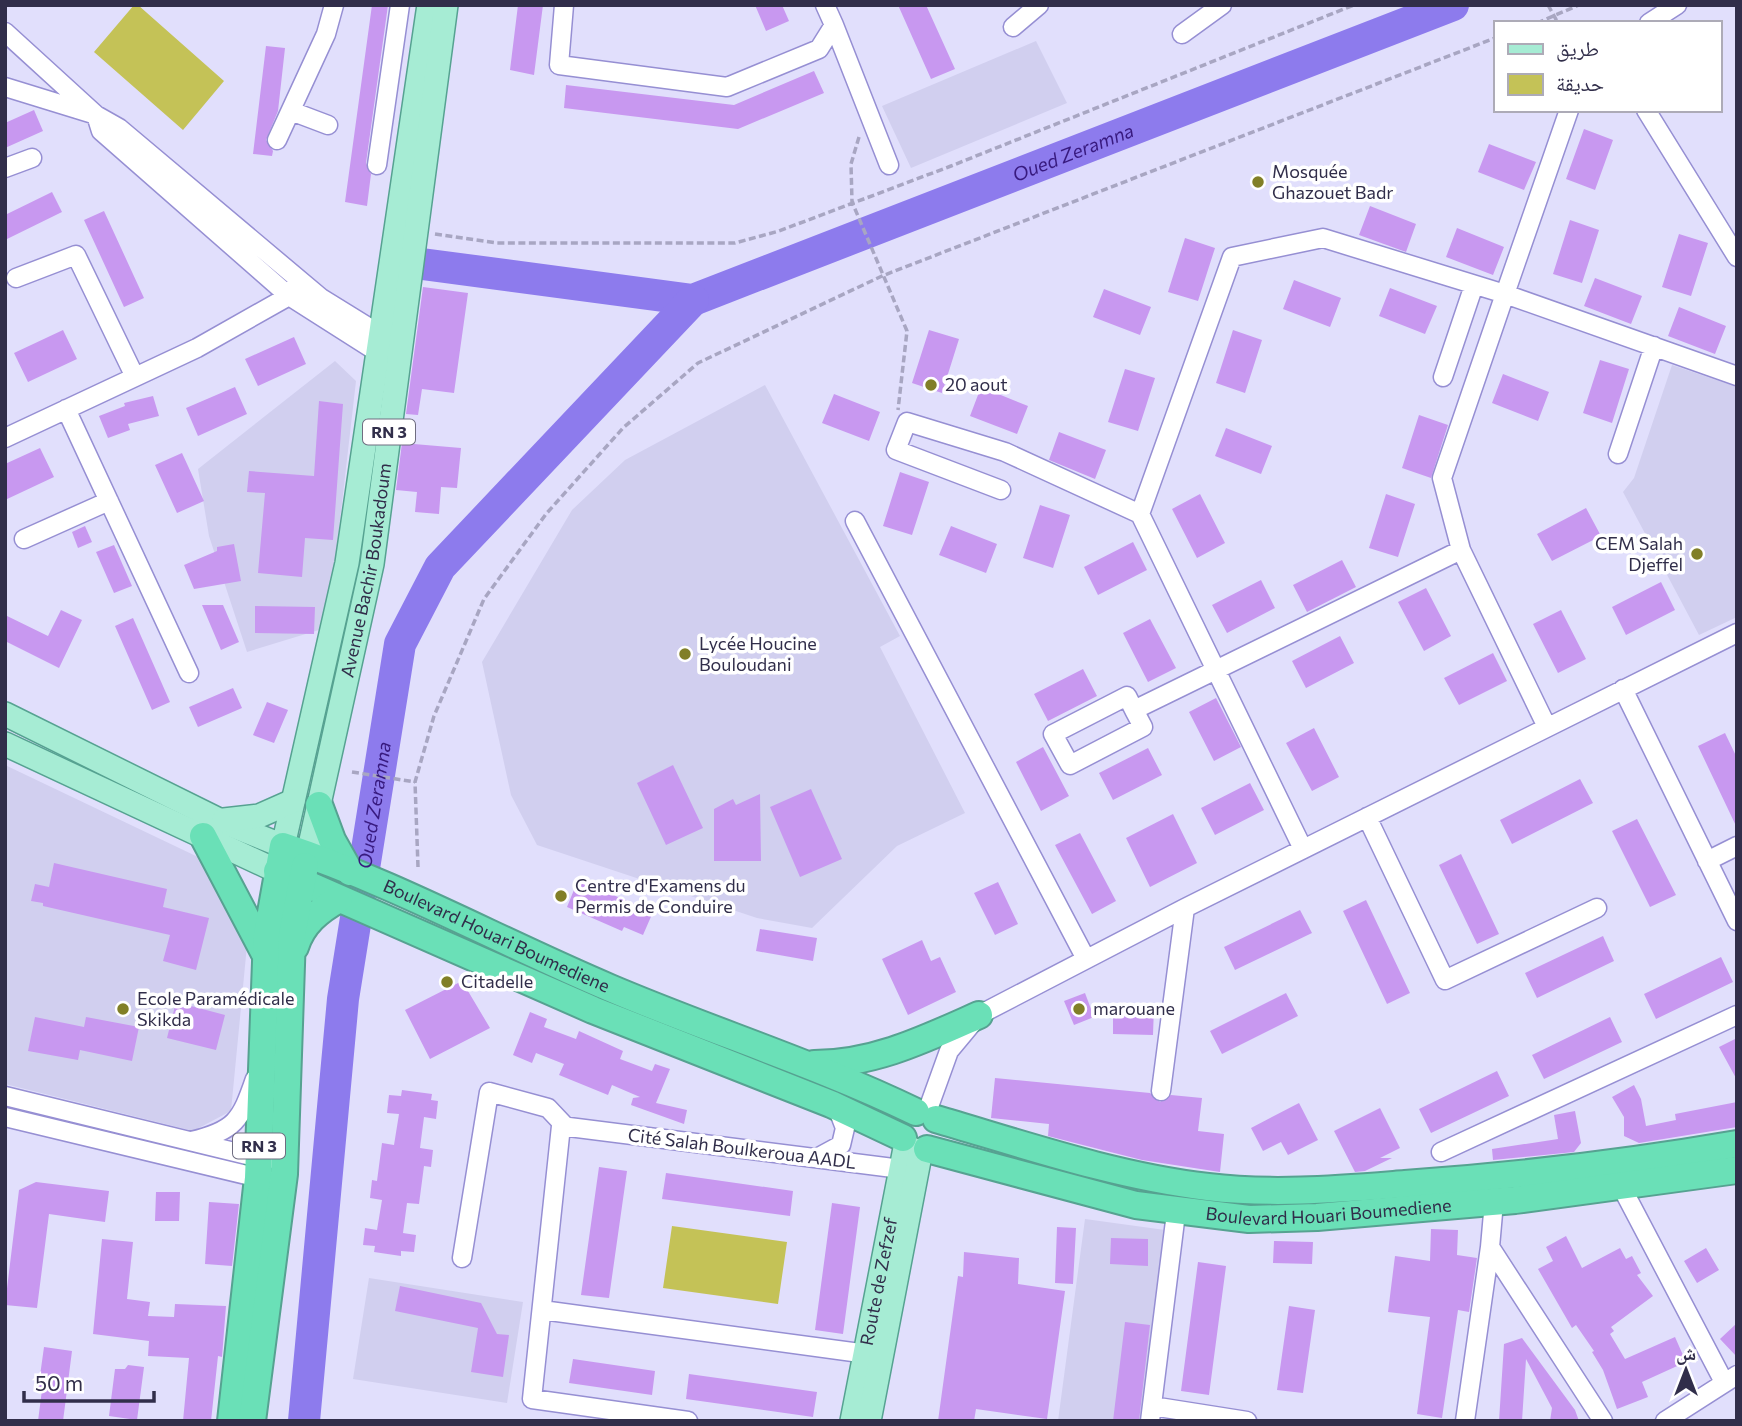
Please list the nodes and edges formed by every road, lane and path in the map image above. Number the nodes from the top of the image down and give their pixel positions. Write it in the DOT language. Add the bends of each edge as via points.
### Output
graph roads {
  1 [pos="334,5"];
  2 [pos="400,5"];
  3 [pos="429,5"];
  4 [pos="446,5"];
  5 [pos="564,5"];
  6 [pos="825,5"];
  7 [pos="1039,5"];
  8 [pos="1222,5"];
  9 [pos="1548,5"];
  10 [pos="1579,5"];
  11 [pos="1677,5"];
  12 [pos="1553,14"];
  13 [pos="1541,21"];
  14 [pos="1557,21"];
  15 [pos="1651,21"];
  16 [pos="834,25"];
  17 [pos="1013,27"];
  18 [pos="5,32"];
  19 [pos="1182,34"];
  20 [pos="1494,38"];
  21 [pos="5,86"];
  22 [pos="291,111"];
  23 [pos="868,111"];
  24 [pos="1568,112"];
  25 [pos="1647,112"];
  26 [pos="96,116"];
  27 [pos="328,125"];
  28 [pos="277,140"];
  29 [pos="32,158"];
  30 [pos="377,165"];
  31 [pos="888,165"];
  32 [pos="5,168"];
  33 [pos="1737,257"];
  34 [pos="882,276"];
  35 [pos="16,278"];
  36 [pos="299,280"];
  37 [pos="1474,285"];
  38 [pos="1505,294"];
  39 [pos="289,296"];
  40 [pos="321,298"];
  41 [pos="354,328"];
  42 [pos="388,342"];
  43 [pos="1654,346"];
  44 [pos="1737,376"];
  45 [pos="135,377"];
  46 [pos="1443,377"];
  47 [pos="374,379"];
  48 [pos="66,409"];
  49 [pos="907,422"];
  50 [pos="5,438"];
  51 [pos="1618,454"];
  52 [pos="1001,490"];
  53 [pos="109,501"];
  54 [pos="1140,514"];
  55 [pos="855,521"];
  56 [pos="24,539"];
  57 [pos="1461,550"];
  58 [pos="1737,633"];
  59 [pos="1216,667"];
  60 [pos="189,673"];
  61 [pos="1623,689"];
  62 [pos="1134,710"];
  63 [pos="5,714"];
  64 [pos="1547,727"];
  65 [pos="5,744"];
  66 [pos="352,772"];
  67 [pos="415,782"];
  68 [pos="306,803"];
  69 [pos="1367,817"];
  70 [pos="212,828"];
  71 [pos="1737,845"];
  72 [pos="1303,849"];
  73 [pos="289,857"];
  74 [pos="1707,861"];
  75 [pos="418,867"];
  76 [pos="350,872"];
  77 [pos="302,882"];
  78 [pos="340,899"];
  79 [pos="1185,908"];
  80 [pos="1597,908"];
  81 [pos="1737,921"];
  82 [pos="279,958"];
  83 [pos="1086,959"];
  84 [pos="1737,1015"];
  85 [pos="979,1016"];
  86 [pos="261,1062"];
  87 [pos="799,1063"];
  88 [pos="1161,1091"];
  89 [pos="5,1096"];
  90 [pos="837,1107"];
  91 [pos="926,1114"];
  92 [pos="5,1117"];
  93 [pos="565,1126"];
  94 [pos="188,1141"];
  95 [pos="1737,1144"];
  96 [pos="913,1152"];
  97 [pos="1441,1152"];
  98 [pos="817,1158"];
  99 [pos="1737,1170"];
  100 [pos="271,1171"];
  101 [pos="1621,1186"];
  102 [pos="1494,1202"];
  103 [pos="1176,1213"];
  104 [pos="1490,1247"];
  105 [pos="462,1258"];
  106 [pos="542,1310"];
  107 [pos="873,1355"];
  108 [pos="1731,1379"];
  109 [pos="1151,1413"];
  110 [pos="231,1421"];
  111 [pos="252,1421"];
  112 [pos="688,1421"];
  113 [pos="852,1421"];
  114 [pos="869,1421"];
  115 [pos="1247,1421"];
  116 [pos="1465,1421"];
  117 [pos="1603,1421"];
  118 [pos="1665,1421"];
  1 -- 22 [label="street"];
  2 -- 30 [label="street"];
  3 -- 42 [label="main road, Avenue Bachir Boukadoum / RN 3"];
  4 -- 42 [label="main road, Avenue Bachir Boukadoum / RN 3"];
  5 -- 16 [label="street" via="559,65 727,88 819,49"];
  6 -- 16 [label="street"];
  7 -- 17 [label="street"];
  8 -- 19 [label="street"];
  9 -- 12 [label="path"];
  10 -- 12 [label="path"];
  11 -- 15 [label="street"];
  12 -- 13 [label="path"];
  12 -- 14 [label="path"];
  16 -- 23 [label="street"];
  18 -- 26 [label="street"];
  20 -- 34 [label="path"];
  21 -- 26 [label="street"];
  22 -- 27 [label="street"];
  22 -- 28 [label="street"];
  23 -- 31 [label="street"];
  23 -- 34 [label="path" via="851,164 852,201"];
  24 -- 38 [label="street"];
  25 -- 33 [label="street"];
  26 -- 36 [label="street" via="118,128"];
  26 -- 39 [label="street" via="101,131"];
  29 -- 32 [label="street"];
  34 -- 49 [label="path" via="907,331 898,411"];
  34 -- 67 [label="path" via="698,363 623,428 546,514 484,599 434,716"];
  35 -- 45 [label="street" via="76,255"];
  36 -- 39 [label="street"];
  36 -- 40 [label="street"];
  37 -- 38 [label="street"];
  37 -- 46 [label="street"];
  37 -- 54 [label="street" via="1322,238 1232,257"];
  38 -- 43 [label="street"];
  38 -- 57 [label="street" via="1442,478"];
  39 -- 40 [label="street"];
  39 -- 41 [label="street"];
  39 -- 45 [label="street" via="198,348"];
  40 -- 41 [label="street"];
  41 -- 42 [label="street"];
  41 -- 42 [label="street" via="373,322"];
  41 -- 47 [label="street"];
  42 -- 47 [label="main road, Avenue Bachir Boukadoum / RN 3"];
  42 -- 68 [label="main road, Avenue Bachir Boukadoum / RN 3" via="372,565"];
  43 -- 44 [label="street"];
  43 -- 51 [label="street"];
  45 -- 48 [label="street"];
  47 -- 68 [label="main road, Avenue Bachir Boukadoum / RN 3"];
  48 -- 50 [label="street"];
  48 -- 53 [label="street"];
  49 -- 52 [label="street" via="896,450"];
  49 -- 54 [label="street" via="1005,452"];
  53 -- 56 [label="street"];
  53 -- 60 [label="street"];
  54 -- 59 [label="street"];
  55 -- 83 [label="street"];
  57 -- 59 [label="street"];
  57 -- 64 [label="street"];
  58 -- 61 [label="street"];
  59 -- 62 [label="street"];
  59 -- 72 [label="street"];
  61 -- 64 [label="street"];
  61 -- 74 [label="street"];
  62 -- 62 [label="street" via="1127,696 1053,734 1070,765 1143,727"];
  63 -- 70 [label="main road, Boulevard Houari Boumediene"];
  64 -- 69 [label="street"];
  65 -- 70 [label="main road, Boulevard Houari Boumediene"];
  66 -- 67 [label="path"];
  67 -- 75 [label="path"];
  68 -- 70 [label="main road"];
  68 -- 73 [label="main road, Avenue Bachir Boukadoum / RN 3"];
  68 -- 76 [label="highway"];
  69 -- 72 [label="street"];
  69 -- 80 [label="street" via="1445,980"];
  70 -- 73 [label="main road, Boulevard Houari Boumediene"];
  70 -- 82 [label="highway" via="243,907"];
  71 -- 74 [label="street"];
  72 -- 79 [label="street"];
  73 -- 76 [label="highway, Boulevard Houari Boumediene"];
  73 -- 77 [label="highway, Boulevard Houari Boumediene"];
  73 -- 82 [label="highway, RN 3"];
  74 -- 81 [label="street"];
  76 -- 87 [label="highway, Boulevard Houari Boumediene" via="610,988"];
  77 -- 78 [label="highway, Boulevard Houari Boumediene"];
  77 -- 82 [label="highway, RN 3" via="292,935"];
  78 -- 82 [label="highway" via="322,909"];
  78 -- 90 [label="highway, Boulevard Houari Boumediene" via="593,1010"];
  79 -- 83 [label="street"];
  79 -- 88 [label="street"];
  82 -- 86 [label="highway, RN 3"];
  82 -- 100 [label="highway, RN 3"];
  83 -- 85 [label="street"];
  84 -- 97 [label="street"];
  85 -- 87 [label="highway" via="888,1054 850,1062"];
  85 -- 91 [label="street" via="949,1051"];
  86 -- 94 [label="street" via="244,1113 231,1128"];
  86 -- 100 [label="highway, RN 3"];
  87 -- 91 [label="highway, Boulevard Houari Boumediene"];
  89 -- 94 [label="street"];
  90 -- 96 [label="highway, Boulevard Houari Boumediene"];
  90 -- 98 [label="street" via="845,1128 841,1145"];
  91 -- 95 [label="highway, Boulevard Houari Boumediene" via="1113,1170 1211,1188 1275,1191 1479,1179"];
  91 -- 96 [label="highway" via="902,1125"];
  92 -- 100 [label="street"];
  93 -- 98 [label="street, Cité Salah Boulkeroua AADL"];
  93 -- 105 [label="street" via="548,1108 489,1092"];
  93 -- 106 [label="street" via="561,1125"];
  94 -- 100 [label="street"];
  96 -- 98 [label="street, Cité Salah Boulkeroua AADL"];
  96 -- 103 [label="highway, Boulevard Houari Boumediene"];
  96 -- 107 [label="main road, Route de Zefzef"];
  99 -- 101 [label="highway, Boulevard Houari Boumediene"];
  100 -- 110 [label="highway, RN 3"];
  100 -- 111 [label="highway, RN 3"];
  101 -- 102 [label="highway, Boulevard Houari Boumediene"];
  101 -- 108 [label="street"];
  102 -- 103 [label="highway, Boulevard Houari Boumediene" via="1317,1217 1249,1219"];
  102 -- 104 [label="street"];
  103 -- 109 [label="street"];
  104 -- 116 [label="street"];
  104 -- 117 [label="street"];
  106 -- 107 [label="street"];
  106 -- 112 [label="street" via="532,1399"];
  107 -- 113 [label="main road, Route de Zefzef"];
  107 -- 114 [label="main road, Route de Zefzef"];
  108 -- 118 [label="street"];
  109 -- 115 [label="street"];
}
